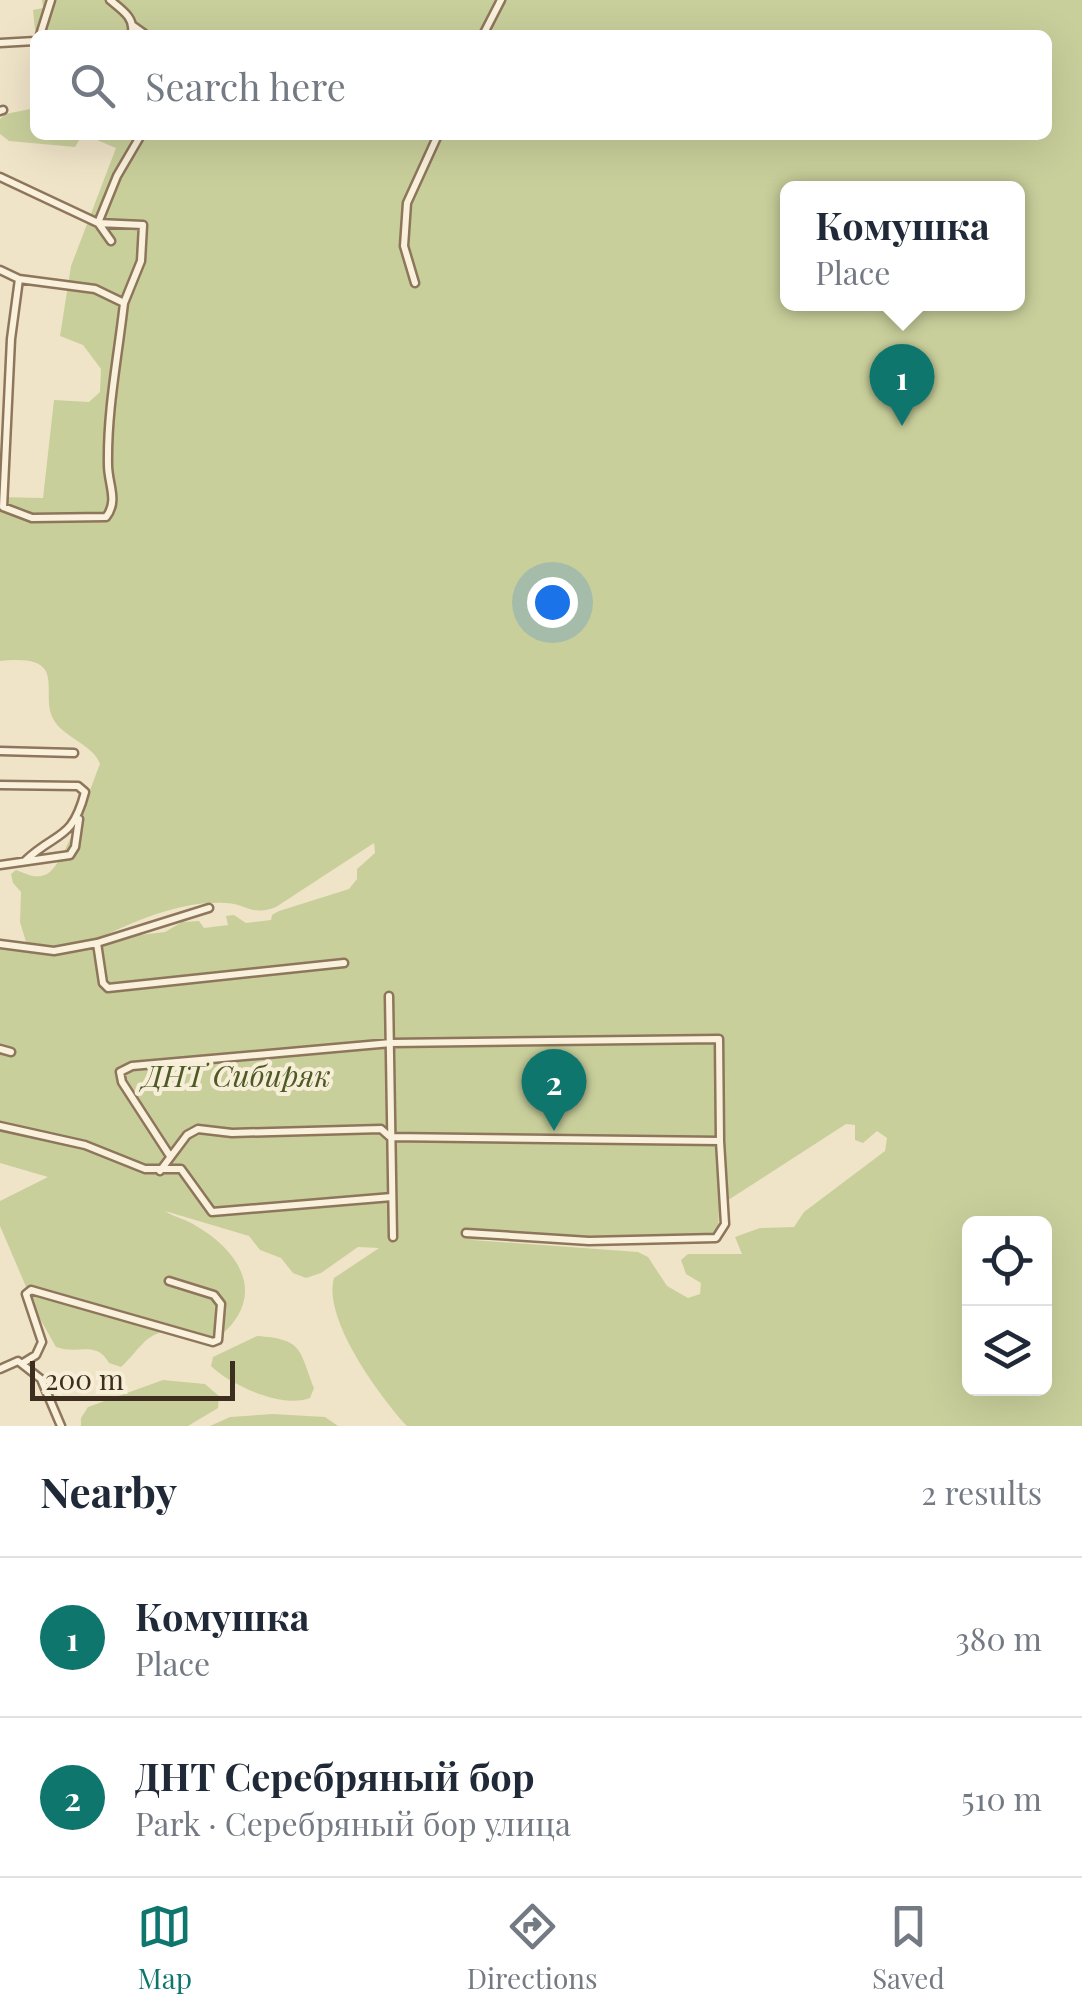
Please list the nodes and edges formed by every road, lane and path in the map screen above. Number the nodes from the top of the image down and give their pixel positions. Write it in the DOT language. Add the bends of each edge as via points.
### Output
graph roads {
  1 [pos="51,0"];
  2 [pos="110,0"];
  3 [pos="501,0"];
  4 [pos="132,24"];
  5 [pos="42,30"];
  6 [pos="131,30"];
  7 [pos="140,30"];
  8 [pos="485,30"];
  9 [pos="30,41"];
  10 [pos="0,42"];
  11 [pos="139,140"];
  12 [pos="436,140"];
  13 [pos="0,176"];
  14 [pos="98,223"];
  15 [pos="111,241"];
  16 [pos="0,270"];
  17 [pos="19,278"];
  18 [pos="415,283"];
  19 [pos="124,303"];
  20 [pos="0,751"];
  21 [pos="74,753"];
  22 [pos="0,785"];
  23 [pos="79,816"];
  24 [pos="25,861"];
  25 [pos="0,865"];
  26 [pos="209,908"];
  27 [pos="97,942"];
  28 [pos="0,944"];
  29 [pos="344,962"];
  30 [pos="388,996"];
  31 [pos="390,1043"];
  32 [pos="0,1049"];
  33 [pos="11,1052"];
  34 [pos="0,1126"];
  35 [pos="390,1136"];
  36 [pos="720,1141"];
  37 [pos="170,1156"];
  38 [pos="160,1171"];
  39 [pos="392,1197"];
  40 [pos="466,1233"];
  41 [pos="392,1236"];
  42 [pos="169,1280"];
  43 [pos="23,1363"];
  44 [pos="0,1369"];
  45 [pos="61,1426"];
  1 -- 5 [label="street"];
  2 -- 4 [label="street"];
  3 -- 8 [label="street"];
  4 -- 6 [label="street"];
  4 -- 7 [label="street"];
  9 -- 10 [label="street"];
  11 -- 14 [label="street"];
  12 -- 18 [label="street" via="407,203 404,246"];
  13 -- 14 [label="street"];
  14 -- 15 [label="street"];
  14 -- 19 [label="street" via="143,225 142,260"];
  16 -- 17 [label="street"];
  17 -- 19 [label="street" via="95,289"];
  17 -- 19 [label="street" via="3,507 32,518 106,517 111,511 111,384"];
  20 -- 21 [label="street"];
  22 -- 23 [label="street" via="78,786 85,792"];
  23 -- 24 [label="street"];
  23 -- 24 [label="street" via="70,855"];
  24 -- 25 [label="street"];
  26 -- 27 [label="street"];
  27 -- 28 [label="street" via="54,951"];
  27 -- 29 [label="street" via="105,986"];
  30 -- 31 [label="street"];
  31 -- 35 [label="street"];
  31 -- 36 [label="street" via="719,1038"];
  31 -- 37 [label="street" via="120,1072"];
  32 -- 33 [label="street"];
  34 -- 38 [label="street"];
  35 -- 36 [label="street"];
  35 -- 37 [label="street" via="381,1129 198,1129"];
  35 -- 39 [label="street"];
  36 -- 40 [label="street" via="725,1224 716,1238 590,1241"];
  37 -- 38 [label="street"];
  38 -- 39 [label="street" via="180,1169 212,1212"];
  39 -- 41 [label="street"];
  42 -- 43 [label="street" via="222,1304 218,1340 31,1290 27,1306 42,1342"];
  43 -- 44 [label="street"];
  43 -- 45 [label="street" via="41,1379"];
}
